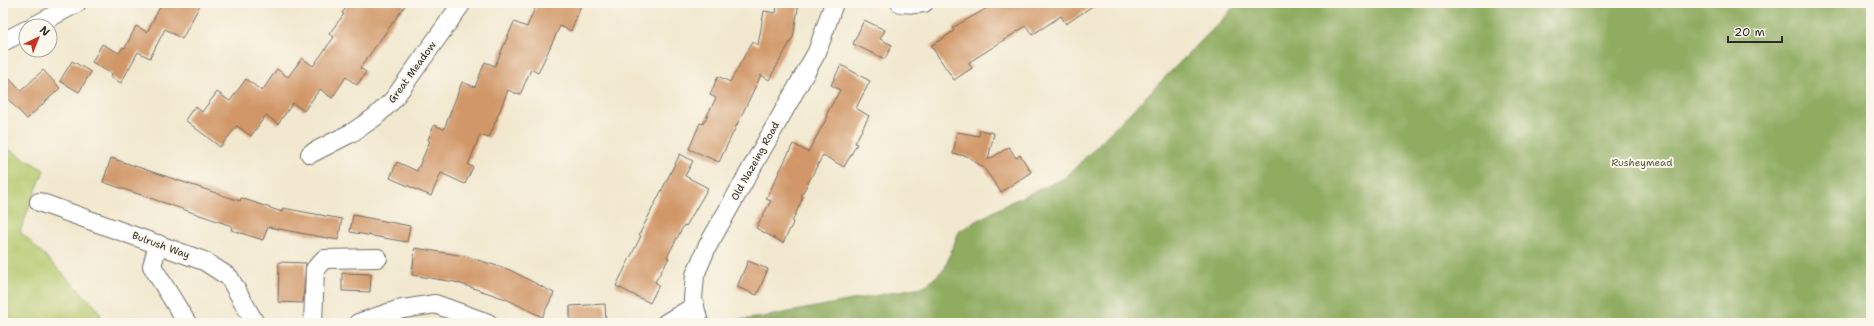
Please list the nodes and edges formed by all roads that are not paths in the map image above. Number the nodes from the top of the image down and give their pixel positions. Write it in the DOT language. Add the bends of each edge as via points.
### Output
graph roads {
  1 [pos="77,3"];
  2 [pos="462,3"];
  3 [pos="834,3"];
  4 [pos="900,3"];
  5 [pos="924,3"];
  6 [pos="49,18"];
  7 [pos="18,34"];
  8 [pos="3,42"];
  9 [pos="310,154"];
  10 [pos="39,202"];
  11 [pos="158,244"];
  12 [pos="378,258"];
  13 [pos="697,314"];
  14 [pos="187,323"];
  15 [pos="255,323"];
  16 [pos="313,323"];
  17 [pos="358,323"];
  18 [pos="488,323"];
  19 [pos="666,323"];
  1 -- 6 [label="street"];
  2 -- 9 [label="street, Great Meadow" via="393,100 375,117 353,132"];
  3 -- 13 [label="street, Old Nazeing Road" via="817,52 707,247 696,275 693,299"];
  4 -- 5 [label="street"];
  7 -- 8 [label="street"];
  10 -- 11 [label="street, Bulrush Way"];
  11 -- 14 [label="street" via="152,266"];
  11 -- 15 [label="street, Bulrush Way" via="204,261 228,277"];
  12 -- 16 [label="street" via="324,259 315,269"];
  13 -- 19 [label="street"];
  17 -- 18 [label="street" via="397,310 435,304"];
}
